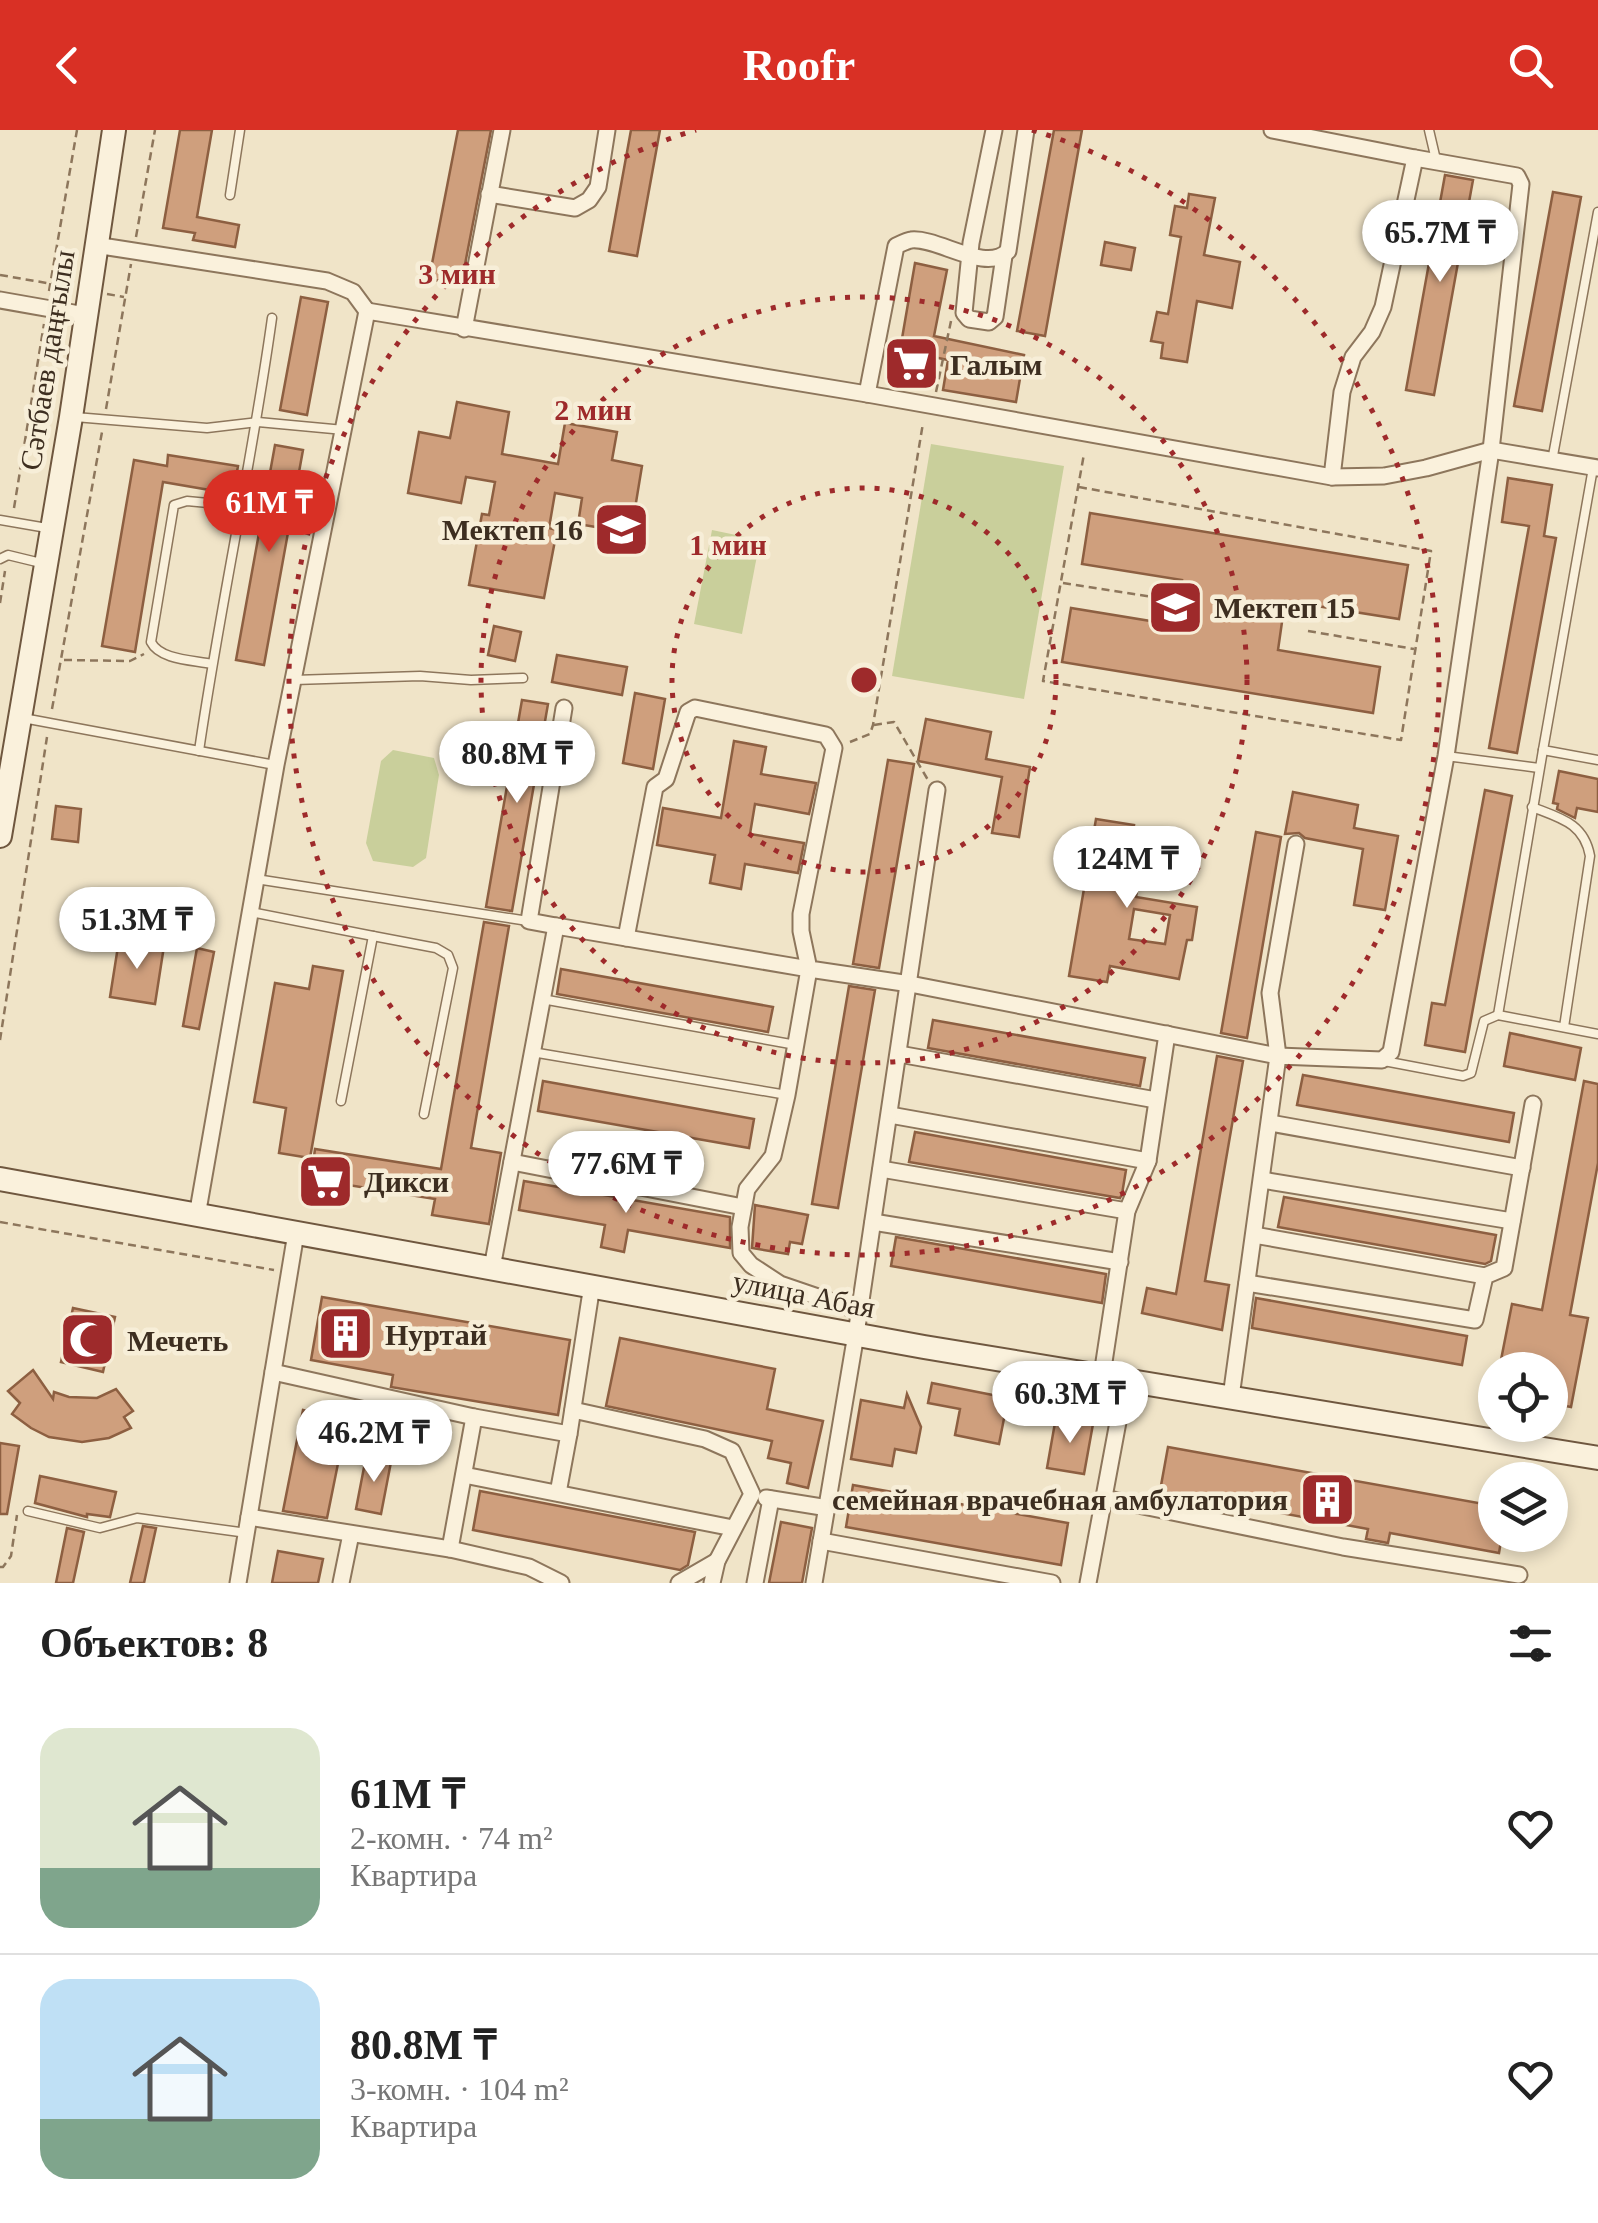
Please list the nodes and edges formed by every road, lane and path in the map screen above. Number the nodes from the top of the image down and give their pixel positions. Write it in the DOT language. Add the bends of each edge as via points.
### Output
graph roads {
  1 [pos="77,130"];
  2 [pos="114,130"];
  3 [pos="155,130"];
  4 [pos="240,130"];
  5 [pos="502,130"];
  6 [pos="607,130"];
  7 [pos="994,130"];
  8 [pos="1026,130"];
  9 [pos="1272,130"];
  10 [pos="1429,130"];
  11 [pos="1415,158"];
  12 [pos="1437,162"];
  13 [pos="489,194"];
  14 [pos="230,195"];
  15 [pos="1598,212"];
  16 [pos="95,245"];
  17 [pos="134,251"];
  18 [pos="971,255"];
  19 [pos="1000,258"];
  20 [pos="0,275"];
  21 [pos="50,283"];
  22 [pos="0,300"];
  23 [pos="46,308"];
  24 [pos="367,311"];
  25 [pos="964,313"];
  26 [pos="85,315"];
  27 [pos="272,318"];
  28 [pos="464,329"];
  29 [pos="867,394"];
  30 [pos="929,405"];
  31 [pos="70,417"];
  32 [pos="104,420"];
  33 [pos="258,422"];
  34 [pos="344,430"];
  35 [pos="1490,450"];
  36 [pos="1084,454"];
  37 [pos="1552,461"];
  38 [pos="1596,468"];
  39 [pos="1332,477"];
  40 [pos="1079,487"];
  41 [pos="240,506"];
  42 [pos="0,520"];
  43 [pos="12,521"];
  44 [pos="52,528"];
  45 [pos="4,557"];
  46 [pos="45,564"];
  47 [pos="1062,583"];
  48 [pos="1152,597"];
  49 [pos="0,603"];
  50 [pos="1308,631"];
  51 [pos="154,649"];
  52 [pos="1415,650"];
  53 [pos="61,660"];
  54 [pos="212,664"];
  55 [pos="523,678"];
  56 [pos="294,680"];
  57 [pos="564,708"];
  58 [pos="19,718"];
  59 [pos="50,723"];
  60 [pos="873,725"];
  61 [pos="834,748"];
  62 [pos="199,750"];
  63 [pos="1543,750"];
  64 [pos="1446,756"];
  65 [pos="1598,760"];
  66 [pos="276,765"];
  67 [pos="1539,768"];
  68 [pos="937,790"];
  69 [pos="1532,807"];
  70 [pos="0,836"];
  71 [pos="1296,844"];
  72 [pos="256,879"];
  73 [pos="250,912"];
  74 [pos="530,922"];
  75 [pos="556,926"];
  76 [pos="373,936"];
  77 [pos="626,938"];
  78 [pos="809,970"];
  79 [pos="910,984"];
  80 [pos="542,999"];
  81 [pos="1498,1014"];
  82 [pos="1564,1027"];
  83 [pos="1167,1034"];
  84 [pos="1598,1034"];
  85 [pos="0,1040"];
  86 [pos="796,1045"];
  87 [pos="532,1052"];
  88 [pos="899,1054"];
  89 [pos="1278,1056"];
  90 [pos="1382,1060"];
  91 [pos="787,1095"];
  92 [pos="1156,1100"];
  93 [pos="341,1101"];
  94 [pos="1533,1104"];
  95 [pos="424,1114"];
  96 [pos="890,1114"];
  97 [pos="1270,1123"];
  98 [pos="1148,1160"];
  99 [pos="512,1162"];
  100 [pos="1522,1168"];
  101 [pos="881,1169"];
  102 [pos="0,1179"];
  103 [pos="1262,1180"];
  104 [pos="743,1207"];
  105 [pos="1128,1211"];
  106 [pos="198,1216"];
  107 [pos="1512,1221"];
  108 [pos="0,1222"];
  109 [pos="873,1222"];
  110 [pos="296,1233"];
  111 [pos="1254,1235"];
  112 [pos="1120,1262"];
  113 [pos="492,1268"];
  114 [pos="289,1273"];
  115 [pos="1485,1276"];
  116 [pos="1246,1283"];
  117 [pos="592,1285"];
  118 [pos="858,1323"];
  119 [pos="273,1372"];
  120 [pos="1102,1375"];
  121 [pos="1126,1379"];
  122 [pos="1231,1397"];
  123 [pos="573,1410"];
  124 [pos="474,1417"];
  125 [pos="570,1434"];
  126 [pos="1598,1458"];
  127 [pos="464,1475"];
  128 [pos="558,1494"];
  129 [pos="752,1494"];
  130 [pos="1104,1498"];
  131 [pos="772,1499"];
  132 [pos="828,1508"];
  133 [pos="28,1511"];
  134 [pos="248,1525"];
  135 [pos="734,1528"];
  136 [pos="351,1534"];
  137 [pos="821,1541"];
  138 [pos="450,1549"];
  139 [pos="717,1561"];
  140 [pos="0,1567"];
  141 [pos="1520,1576"];
  142 [pos="238,1583"];
  143 [pos="341,1583"];
  144 [pos="561,1583"];
  145 [pos="679,1583"];
  146 [pos="712,1583"];
  147 [pos="754,1583"];
  148 [pos="814,1583"];
  149 [pos="1052,1583"];
  150 [pos="1088,1583"];
  1 -- 21 [label="path"];
  2 -- 16 [label="street, Сәтбаев даңғылы"];
  3 -- 17 [label="path"];
  4 -- 14 [label="lane"];
  5 -- 13 [label="street"];
  6 -- 13 [label="street" via="598,187 575,208"];
  7 -- 18 [label="street"];
  8 -- 19 [label="street" via="1008,251"];
  9 -- 11 [label="street"];
  10 -- 12 [label="lane"];
  11 -- 12 [label="street"];
  11 -- 39 [label="street" via="1384,307 1352,357 1342,392"];
  12 -- 35 [label="street" via="1517,176 1521,184"];
  13 -- 28 [label="street"];
  15 -- 37 [label="lane"];
  16 -- 17 [label="street"];
  16 -- 26 [label="street, Сәтбаев даңғылы"];
  17 -- 24 [label="street" via="327,280 353,292"];
  17 -- 32 [label="path"];
  18 -- 19 [label="street"];
  18 -- 25 [label="street"];
  18 -- 29 [label="street" via="913,239 896,246"];
  19 -- 25 [label="street" via="996,317 989,322"];
  20 -- 21 [label="path"];
  21 -- 23 [label="path"];
  22 -- 23 [label="street"];
  23 -- 26 [label="street"];
  23 -- 43 [label="path"];
  24 -- 28 [label="street"];
  24 -- 34 [label="street"];
  25 -- 30 [label="path" via="952,318"];
  26 -- 31 [label="street, Сәтбаев даңғылы"];
  27 -- 33 [label="lane"];
  28 -- 29 [label="street"];
  29 -- 30 [label="street"];
  30 -- 39 [label="street"];
  30 -- 60 [label="path"];
  31 -- 32 [label="lane"];
  31 -- 44 [label="street, Сәтбаев даңғылы"];
  32 -- 33 [label="lane" via="207,428"];
  32 -- 53 [label="path"];
  33 -- 34 [label="lane"];
  33 -- 41 [label="lane"];
  34 -- 56 [label="street"];
  35 -- 37 [label="street"];
  35 -- 39 [label="street" via="1384,476"];
  35 -- 64 [label="street"];
  36 -- 40 [label="path"];
  37 -- 38 [label="street"];
  38 -- 63 [label="lane"];
  40 -- 47 [label="path"];
  40 -- 52 [label="path" via="1431,551"];
  41 -- 51 [label="lane" via="174,505"];
  41 -- 54 [label="lane"];
  42 -- 43 [label="lane"];
  43 -- 44 [label="lane"];
  44 -- 46 [label="street, Сәтбаев даңғылы"];
  45 -- 46 [label="lane"];
  45 -- 49 [label="path"];
  46 -- 58 [label="street, Сәтбаев даңғылы"];
  47 -- 48 [label="path"];
  47 -- 52 [label="path" via="1043,681 1401,740"];
  50 -- 52 [label="path"];
  51 -- 53 [label="path" via="130,661"];
  51 -- 54 [label="lane"];
  53 -- 59 [label="path"];
  54 -- 62 [label="lane"];
  55 -- 56 [label="lane"];
  56 -- 66 [label="street"];
  57 -- 74 [label="street"];
  58 -- 59 [label="lane"];
  58 -- 70 [label="street, Сәтбаев даңғылы"];
  59 -- 62 [label="lane"];
  59 -- 85 [label="path"];
  60 -- 61 [label="path" via="870,734"];
  60 -- 68 [label="path" via="894,722"];
  61 -- 77 [label="street" via="826,735 695,708 688,712 666,779 654,787"];
  61 -- 78 [label="street" via="801,914"];
  62 -- 66 [label="lane"];
  63 -- 65 [label="lane"];
  63 -- 67 [label="lane"];
  64 -- 67 [label="lane"];
  64 -- 90 [label="street" via="1391,1052"];
  66 -- 72 [label="street"];
  67 -- 69 [label="lane"];
  68 -- 79 [label="street"];
  69 -- 81 [label="lane"];
  69 -- 82 [label="lane" via="1572,822 1588,842"];
  71 -- 89 [label="street" via="1270,993"];
  72 -- 73 [label="street"];
  72 -- 74 [label="lane"];
  73 -- 76 [label="lane"];
  73 -- 106 [label="street"];
  74 -- 75 [label="street"];
  75 -- 77 [label="street"];
  75 -- 80 [label="street"];
  76 -- 93 [label="lane"];
  76 -- 95 [label="lane" via="436,948 453,968"];
  77 -- 78 [label="street"];
  78 -- 79 [label="street"];
  78 -- 86 [label="street"];
  79 -- 83 [label="street"];
  79 -- 88 [label="street"];
  80 -- 86 [label="lane"];
  80 -- 87 [label="street"];
  81 -- 82 [label="lane"];
  81 -- 90 [label="lane" via="1484,1021 1471,1072 1463,1076"];
  82 -- 84 [label="lane"];
  83 -- 89 [label="street"];
  83 -- 92 [label="street"];
  86 -- 91 [label="street"];
  87 -- 91 [label="lane"];
  87 -- 99 [label="street"];
  88 -- 92 [label="street"];
  88 -- 96 [label="street"];
  89 -- 90 [label="street"];
  89 -- 97 [label="street"];
  91 -- 104 [label="street" via="773,1156"];
  92 -- 98 [label="street"];
  94 -- 100 [label="street"];
  96 -- 98 [label="street"];
  96 -- 101 [label="street"];
  97 -- 100 [label="street"];
  97 -- 103 [label="street"];
  98 -- 105 [label="street"];
  99 -- 104 [label="street"];
  99 -- 113 [label="street"];
  100 -- 107 [label="street"];
  101 -- 105 [label="street"];
  101 -- 109 [label="street"];
  102 -- 106 [label="street, улица Абая"];
  103 -- 107 [label="street"];
  103 -- 111 [label="street"];
  104 -- 118 [label="street" via="740,1239 751,1265"];
  105 -- 112 [label="street"];
  106 -- 110 [label="street, улица Абая"];
  107 -- 115 [label="street" via="1504,1268"];
  108 -- 114 [label="path"];
  109 -- 112 [label="street"];
  109 -- 118 [label="street"];
  110 -- 113 [label="street, улица Абая"];
  110 -- 114 [label="street"];
  111 -- 115 [label="street"];
  111 -- 116 [label="street"];
  112 -- 120 [label="street"];
  113 -- 117 [label="street, улица Абая"];
  114 -- 119 [label="street"];
  115 -- 116 [label="street" via="1475,1320"];
  116 -- 122 [label="street"];
  117 -- 118 [label="street, улица Абая"];
  117 -- 123 [label="street"];
  118 -- 120 [label="street, улица Абая"];
  118 -- 132 [label="street"];
  119 -- 124 [label="street"];
  119 -- 134 [label="street"];
  120 -- 121 [label="street, улица Абая"];
  121 -- 122 [label="street, улица Абая"];
  121 -- 130 [label="street"];
  122 -- 126 [label="street, улица Абая"];
  123 -- 125 [label="street"];
  123 -- 129 [label="street" via="720,1443 740,1463"];
  124 -- 125 [label="street"];
  124 -- 127 [label="street"];
  125 -- 128 [label="street"];
  127 -- 128 [label="street"];
  127 -- 138 [label="street"];
  128 -- 135 [label="street"];
  129 -- 131 [label="street"];
  129 -- 135 [label="street"];
  130 -- 141 [label="street"];
  130 -- 150 [label="street"];
  131 -- 132 [label="street"];
  131 -- 147 [label="street"];
  132 -- 137 [label="street"];
  133 -- 134 [label="lane" via="100,1528 137,1518"];
  133 -- 140 [label="path" via="18,1511 11,1556"];
  134 -- 136 [label="street"];
  134 -- 142 [label="street"];
  135 -- 139 [label="street"];
  136 -- 138 [label="street"];
  136 -- 143 [label="street"];
  137 -- 148 [label="street"];
  137 -- 149 [label="street"];
  138 -- 144 [label="street" via="529,1567"];
  139 -- 145 [label="street"];
  139 -- 146 [label="street"];
}
